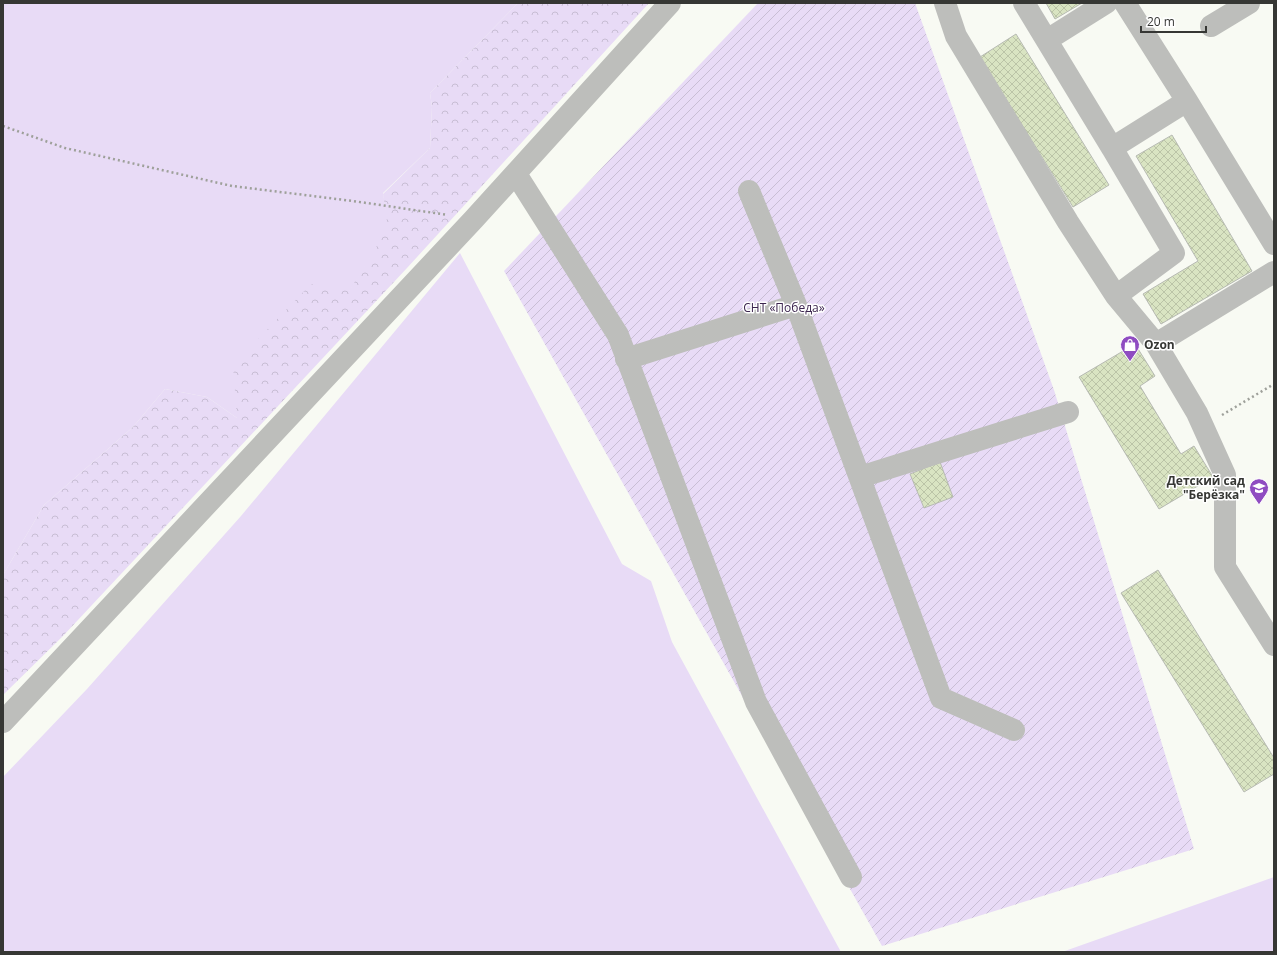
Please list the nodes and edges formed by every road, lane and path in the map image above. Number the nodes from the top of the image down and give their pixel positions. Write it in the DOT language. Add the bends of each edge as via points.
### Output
graph roads {
  1 [pos="670,3"];
  2 [pos="945,3"];
  3 [pos="1024,3"];
  4 [pos="1106,3"];
  5 [pos="1125,3"];
  6 [pos="1249,3"];
  7 [pos="1211,26"];
  8 [pos="1047,40"];
  9 [pos="1187,101"];
  10 [pos="3,126"];
  11 [pos="1112,148"];
  12 [pos="516,174"];
  13 [pos="749,191"];
  14 [pos="474,219"];
  15 [pos="1274,244"];
  16 [pos="1274,272"];
  17 [pos="1116,296"];
  18 [pos="796,305"];
  19 [pos="1156,344"];
  20 [pos="626,358"];
  21 [pos="1274,384"];
  22 [pos="1068,412"];
  23 [pos="1203,426"];
  24 [pos="860,478"];
  25 [pos="1274,645"];
  26 [pos="3,722"];
  27 [pos="1014,730"];
  28 [pos="852,877"];
  1 -- 12 [label="street"];
  2 -- 17 [label="street" via="956,36 1064,216"];
  3 -- 8 [label="street"];
  4 -- 8 [label="street"];
  5 -- 9 [label="street"];
  6 -- 7 [label="street"];
  8 -- 11 [label="street"];
  9 -- 11 [label="street"];
  9 -- 15 [label="street"];
  10 -- 14 [label="path" via="65,148 232,186"];
  11 -- 17 [label="street" via="1174,253"];
  12 -- 14 [label="street"];
  12 -- 20 [label="street" via="618,335"];
  13 -- 18 [label="street"];
  14 -- 26 [label="street"];
  16 -- 19 [label="street"];
  17 -- 19 [label="street"];
  18 -- 20 [label="street"];
  18 -- 24 [label="street"];
  19 -- 23 [label="street"];
  20 -- 28 [label="street" via="756,702"];
  21 -- 23 [label="path"];
  22 -- 24 [label="street"];
  23 -- 25 [label="street" via="1225,475 1225,567"];
  24 -- 27 [label="street" via="941,698"];
}
